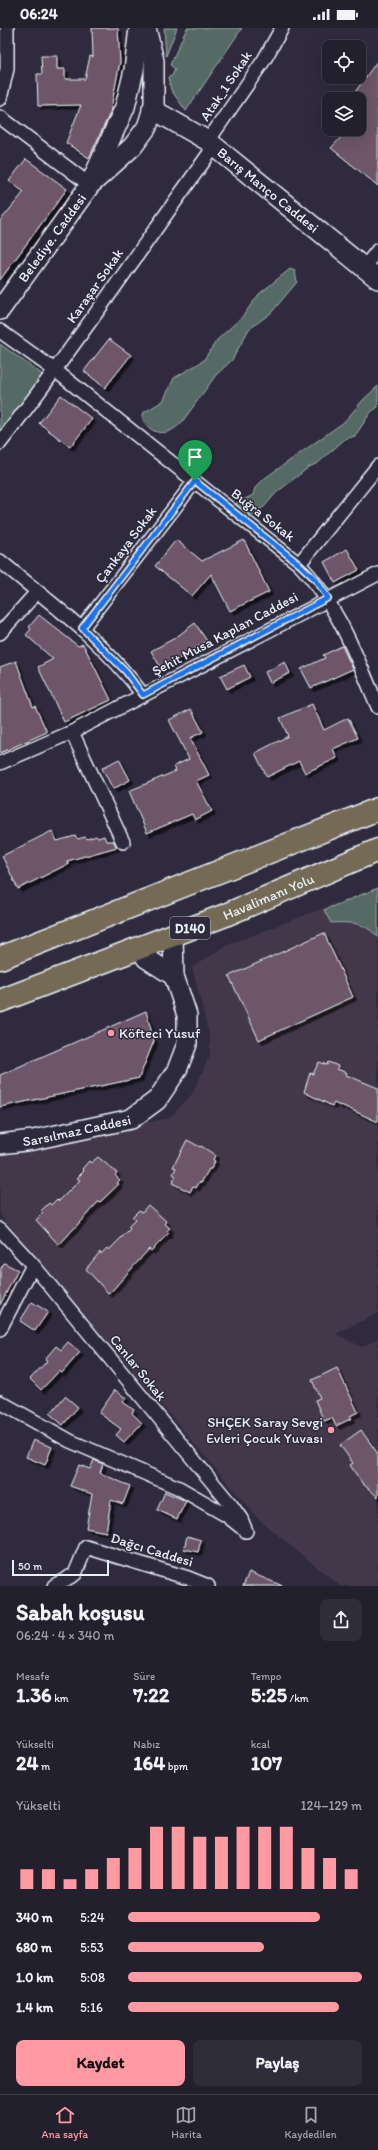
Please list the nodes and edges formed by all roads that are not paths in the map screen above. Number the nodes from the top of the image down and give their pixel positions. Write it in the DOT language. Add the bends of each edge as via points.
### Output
graph roads {
  1 [pos="7,28"];
  2 [pos="139,28"];
  3 [pos="146,28"];
  4 [pos="282,28"];
  5 [pos="0,99"];
  6 [pos="152,109"];
  7 [pos="0,118"];
  8 [pos="211,144"];
  9 [pos="90,185"];
  10 [pos="378,250"];
  11 [pos="371,274"];
  12 [pos="0,310"];
  13 [pos="0,330"];
  14 [pos="56,371"];
  15 [pos="0,443"];
  16 [pos="378,466"];
  17 [pos="195,481"];
  18 [pos="0,561"];
  19 [pos="299,564"];
  20 [pos="378,574"];
  21 [pos="37,592"];
  22 [pos="328,598"];
  23 [pos="82,628"];
  24 [pos="0,633"];
  25 [pos="143,695"];
  26 [pos="378,708"];
  27 [pos="72,732"];
  28 [pos="0,763"];
  29 [pos="378,808"];
  30 [pos="123,842"];
  31 [pos="378,850"];
  32 [pos="173,935"];
  33 [pos="142,948"];
  34 [pos="0,958"];
  35 [pos="174,976"];
  36 [pos="0,1002"];
  37 [pos="0,1144"];
  38 [pos="0,1229"];
  39 [pos="33,1265"];
  40 [pos="0,1329"];
  41 [pos="0,1402"];
  42 [pos="54,1586"];
  43 [pos="208,1586"];
  1 -- 5 [label="street" via="7,69"];
  2 -- 9 [label="street" via="134,70 125,107"];
  3 -- 6 [label="street" via="154,61"];
  4 -- 8 [label="street, Atak_1 Sokak"];
  6 -- 8 [label="street, Barış Manço Caddesi"];
  6 -- 9 [label="street" via="147,127 132,146"];
  7 -- 9 [label="street"];
  8 -- 11 [label="street, Barış Manço Caddesi"];
  8 -- 14 [label="street, Karaşar Sokak"];
  9 -- 12 [label="street, Belediye. Caddesi"];
  10 -- 11 [label="street"];
  13 -- 14 [label="street, Buğra Sokak"];
  14 -- 15 [label="street, Karaşar Sokak"];
  14 -- 17 [label="street, Buğra Sokak"];
  16 -- 19 [label="street"];
  17 -- 19 [label="street, Buğra Sokak"];
  17 -- 23 [label="street, Çankaya Sokak"];
  18 -- 21 [label="street"];
  19 -- 22 [label="street, Buğra Sokak" via="316,580"];
  20 -- 22 [label="street, Şehit Musa Kaplan Caddesi"];
  21 -- 23 [label="street"];
  21 -- 24 [label="street"];
  22 -- 25 [label="street, Şehit Musa Kaplan Caddesi"];
  22 -- 26 [label="street, Buğra Sokak"];
  23 -- 25 [label="street" via="122,668"];
  25 -- 27 [label="street, Şehit Musa Kaplan Caddesi"];
  27 -- 28 [label="street, Şehit Musa Kaplan Caddesi"];
  27 -- 30 [label="street"];
  29 -- 34 [label="highway"];
  31 -- 32 [label="highway, Havalimanı Yolu / D140"];
  32 -- 33 [label="highway, Havalimanı Yolu / D140"];
  32 -- 35 [label="street, Sarsılmaz Caddesi"];
  33 -- 35 [label="street" via="146,958"];
  33 -- 36 [label="highway, Havalimanı Yolu / D140"];
  35 -- 37 [label="street, Sarsılmaz Caddesi" via="187,1015 187,1044 177,1070 157,1100 131,1119 33,1140"];
  38 -- 39 [label="street, Canlar Sokak"];
  39 -- 40 [label="street"];
  39 -- 41 [label="street, Canlar Sokak" via="231,1505 246,1531 226,1515 179,1488 70,1442"];
  42 -- 43 [label="street, Dağcı Caddesi" via="75,1574 86,1547"];
}
